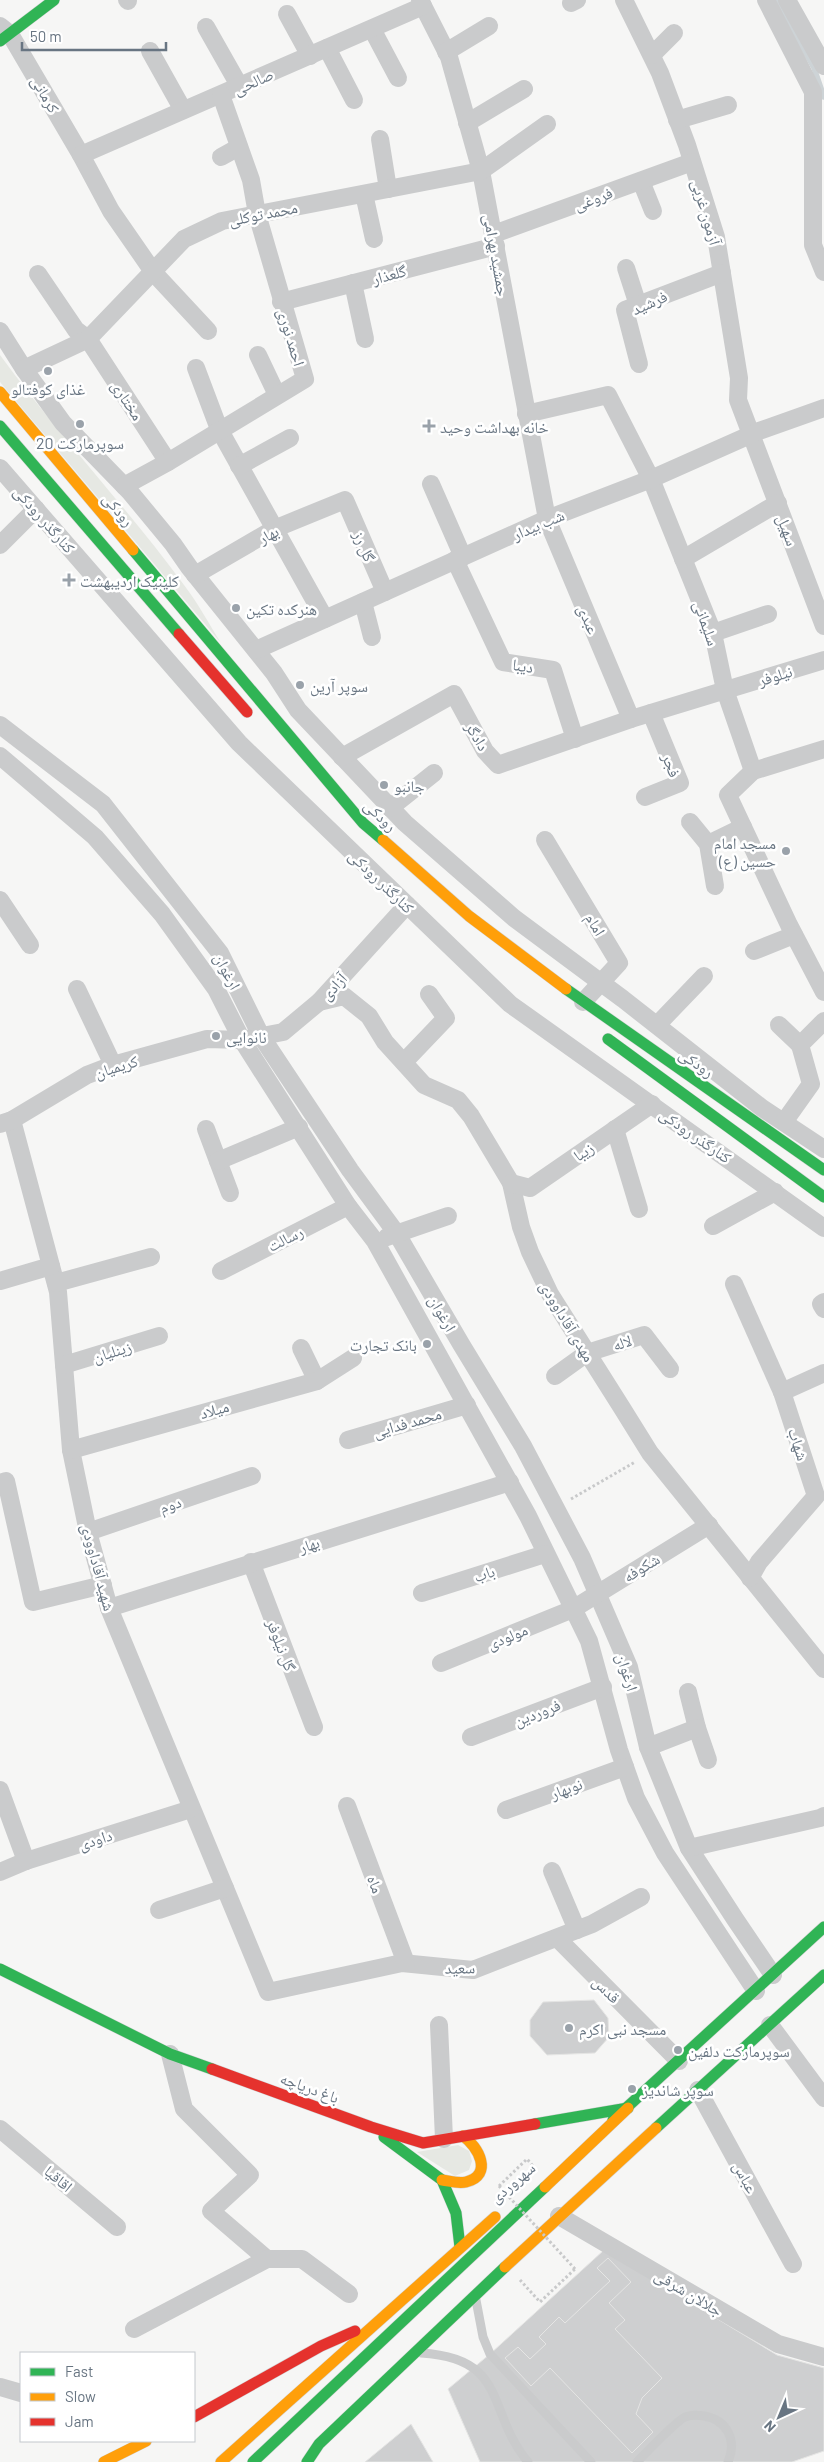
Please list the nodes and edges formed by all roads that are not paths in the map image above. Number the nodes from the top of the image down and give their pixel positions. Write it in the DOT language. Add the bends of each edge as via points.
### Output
graph roads {
  1 [pos="54,0"];
  2 [pos="624,0"];
  3 [pos="766,0"];
  4 [pos="787,0"];
  5 [pos="422,3"];
  6 [pos="288,14"];
  7 [pos="489,26"];
  8 [pos="206,27"];
  9 [pos="372,29"];
  10 [pos="674,33"];
  11 [pos="3,34"];
  12 [pos="327,48"];
  13 [pos="150,51"];
  14 [pos="446,52"];
  15 [pos="310,56"];
  16 [pos="652,56"];
  17 [pos="824,66"];
  18 [pos="398,78"];
  19 [pos="240,87"];
  20 [pos="524,89"];
  21 [pos="817,91"];
  22 [pos="221,95"];
  23 [pos="354,100"];
  24 [pos="728,105"];
  25 [pos="183,110"];
  26 [pos="677,120"];
  27 [pos="467,123"];
  28 [pos="547,124"];
  29 [pos="380,138"];
  30 [pos="239,147"];
  31 [pos="81,155"];
  32 [pos="221,157"];
  33 [pos="692,162"];
  34 [pos="481,171"];
  35 [pos="641,181"];
  36 [pos="388,189"];
  37 [pos="364,194"];
  38 [pos="654,211"];
  39 [pos="257,214"];
  40 [pos="374,239"];
  41 [pos="495,240"];
  42 [pos="626,268"];
  43 [pos="824,272"];
  44 [pos="154,273"];
  45 [pos="722,273"];
  46 [pos="38,274"];
  47 [pos="353,283"];
  48 [pos="281,302"];
  49 [pos="638,304"];
  50 [pos="208,330"];
  51 [pos="0,331"];
  52 [pos="88,339"];
  53 [pos="365,339"];
  54 [pos="258,355"];
  55 [pos="639,364"];
  56 [pos="196,368"];
  57 [pos="24,369"];
  58 [pos="0,392"];
  59 [pos="277,395"];
  60 [pos="824,408"];
  61 [pos="526,414"];
  62 [pos="0,426"];
  63 [pos="219,429"];
  64 [pos="752,435"];
  65 [pos="290,438"];
  66 [pos="28,458"];
  67 [pos="168,462"];
  68 [pos="239,466"];
  69 [pos="3,472"];
  70 [pos="651,479"];
  71 [pos="431,484"];
  72 [pos="124,486"];
  73 [pos="345,500"];
  74 [pos="778,503"];
  75 [pos="36,509"];
  76 [pos="547,519"];
  77 [pos="274,530"];
  78 [pos="0,545"];
  79 [pos="683,558"];
  80 [pos="459,559"];
  81 [pos="195,575"];
  82 [pos="385,592"];
  83 [pos="363,602"];
  84 [pos="768,614"];
  85 [pos="325,619"];
  86 [pos="824,626"];
  87 [pos="712,633"];
  88 [pos="372,637"];
  89 [pos="256,650"];
  90 [pos="824,660"];
  91 [pos="725,690"];
  92 [pos="651,713"];
  93 [pos="631,719"];
  94 [pos="255,721"];
  95 [pos="0,725"];
  96 [pos="575,739"];
  97 [pos="824,749"];
  98 [pos="0,756"];
  99 [pos="342,757"];
  100 [pos="753,771"];
  101 [pos="434,773"];
  102 [pos="86,791"];
  103 [pos="645,797"];
  104 [pos="390,808"];
  105 [pos="69,814"];
  106 [pos="690,822"];
  107 [pos="743,828"];
  108 [pos="545,840"];
  109 [pos="708,844"];
  110 [pos="715,886"];
  111 [pos="407,905"];
  112 [pos="3,909"];
  113 [pos="794,935"];
  114 [pos="30,945"];
  115 [pos="754,951"];
  116 [pos="704,976"];
  117 [pos="600,982"];
  118 [pos="77,989"];
  119 [pos="824,992"];
  120 [pos="429,994"];
  121 [pos="319,1002"];
  122 [pos="583,1002"];
  123 [pos="824,1022"];
  124 [pos="657,1025"];
  125 [pos="779,1026"];
  126 [pos="600,1033"];
  127 [pos="262,1036"];
  128 [pos="242,1040"];
  129 [pos="800,1045"];
  130 [pos="404,1062"];
  131 [pos="113,1065"];
  132 [pos="817,1080"];
  133 [pos="652,1104"];
  134 [pos="6,1122"];
  135 [pos="784,1122"];
  136 [pos="300,1127"];
  137 [pos="206,1129"];
  138 [pos="615,1129"];
  139 [pos="824,1149"];
  140 [pos="218,1162"];
  141 [pos="350,1170"];
  142 [pos="824,1170"];
  143 [pos="332,1180"];
  144 [pos="511,1183"];
  145 [pos="775,1192"];
  146 [pos="230,1193"];
  147 [pos="824,1197"];
  148 [pos="348,1206"];
  149 [pos="639,1208"];
  150 [pos="448,1216"];
  151 [pos="713,1226"];
  152 [pos="824,1228"];
  153 [pos="397,1234"];
  154 [pos="375,1241"];
  155 [pos="151,1257"];
  156 [pos="51,1266"];
  157 [pos="221,1271"];
  158 [pos="0,1281"];
  159 [pos="56,1284"];
  160 [pos="734,1284"];
  161 [pos="824,1302"];
  162 [pos="824,1309"];
  163 [pos="159,1336"];
  164 [pos="301,1348"];
  165 [pos="587,1353"];
  166 [pos="353,1358"];
  167 [pos="64,1365"];
  168 [pos="670,1369"];
  169 [pos="824,1373"];
  170 [pos="555,1376"];
  171 [pos="317,1380"];
  172 [pos="782,1392"];
  173 [pos="466,1405"];
  174 [pos="348,1440"];
  175 [pos="71,1450"];
  176 [pos="252,1476"];
  177 [pos="510,1482"];
  178 [pos="0,1483"];
  179 [pos="709,1525"];
  180 [pos="88,1532"];
  181 [pos="545,1554"];
  182 [pos="251,1562"];
  183 [pos="750,1578"];
  184 [pos="102,1585"];
  185 [pos="422,1593"];
  186 [pos="596,1594"];
  187 [pos="109,1608"];
  188 [pos="573,1609"];
  189 [pos="441,1663"];
  190 [pos="824,1669"];
  191 [pos="603,1687"];
  192 [pos="688,1692"];
  193 [pos="314,1727"];
  194 [pos="697,1728"];
  195 [pos="472,1737"];
  196 [pos="648,1747"];
  197 [pos="708,1760"];
  198 [pos="625,1767"];
  199 [pos="0,1790"];
  200 [pos="346,1806"];
  201 [pos="191,1809"];
  202 [pos="506,1810"];
  203 [pos="824,1816"];
  204 [pos="689,1848"];
  205 [pos="26,1861"];
  206 [pos="552,1871"];
  207 [pos="0,1872"];
  208 [pos="225,1888"];
  209 [pos="641,1897"];
  210 [pos="159,1910"];
  211 [pos="824,1927"];
  212 [pos="577,1930"];
  213 [pos="557,1938"];
  214 [pos="406,1963"];
  215 [pos="0,1969"];
  216 [pos="773,1975"];
  217 [pos="824,1975"];
  218 [pos="756,1991"];
  219 [pos="268,1992"];
  220 [pos="439,2025"];
  221 [pos="770,2025"];
  222 [pos="170,2054"];
  223 [pos="679,2061"];
  224 [pos="698,2090"];
  225 [pos="824,2098"];
  226 [pos="628,2108"];
  227 [pos="371,2127"];
  228 [pos="0,2129"];
  229 [pos="463,2136"];
  230 [pos="444,2139"];
  231 [pos="442,2180"];
  232 [pos="559,2216"];
  233 [pos="117,2227"];
  234 [pos="460,2247"];
  235 [pos="267,2260"];
  236 [pos="793,2264"];
  237 [pos="349,2294"];
  238 [pos="475,2294"];
  239 [pos="375,2323"];
  240 [pos="134,2329"];
  241 [pos="414,2352"];
  242 [pos="824,2357"];
  243 [pos="0,2386"];
  244 [pos="20,2393"];
  245 [pos="195,2416"];
  246 [pos="144,2442"];
  247 [pos="104,2462"];
  248 [pos="221,2462"];
  249 [pos="253,2462"];
  250 [pos="307,2462"];
  251 [pos="528,2462"];
  252 [pos="591,2462"];
  253 [pos="637,2462"];
  254 [pos="728,2462"];
  1 -- 11 [label="main road"];
  2 -- 16 [label="street, آزمون غربی"];
  3 -- 21 [label="street"];
  4 -- 17 [label="street"];
  5 -- 9 [label="street, صالحی"];
  5 -- 14 [label="street, جمشید بهرامی"];
  6 -- 15 [label="street"];
  7 -- 14 [label="street"];
  8 -- 19 [label="street"];
  9 -- 12 [label="street, صالحی"];
  9 -- 18 [label="street"];
  10 -- 16 [label="street"];
  11 -- 31 [label="street, کرمانی"];
  12 -- 15 [label="street, صالحی"];
  12 -- 23 [label="street"];
  13 -- 25 [label="street"];
  14 -- 27 [label="street, جمشید بهرامی"];
  15 -- 19 [label="street, صالحی"];
  16 -- 26 [label="street, آزمون غربی"];
  19 -- 22 [label="street, صالحی"];
  20 -- 27 [label="street"];
  21 -- 43 [label="street" via="812,244"];
  22 -- 25 [label="street, صالحی"];
  22 -- 30 [label="street, احمد نوری"];
  24 -- 26 [label="street"];
  25 -- 31 [label="street, صالحی"];
  26 -- 33 [label="street, آزمون غربی"];
  27 -- 34 [label="street, جمشید بهرامی"];
  28 -- 34 [label="street"];
  29 -- 36 [label="street"];
  30 -- 32 [label="street"];
  30 -- 39 [label="street, احمد نوری" via="251,180"];
  31 -- 44 [label="street, کرمانی" via="111,211"];
  33 -- 35 [label="street, فروغی"];
  33 -- 45 [label="street, آزمون غربی" via="716,236"];
  34 -- 36 [label="street, محمد توکلی"];
  34 -- 41 [label="street, جمشید بهرامی"];
  35 -- 38 [label="street"];
  35 -- 41 [label="street, فروغی"];
  36 -- 37 [label="street, محمد توکلی"];
  37 -- 39 [label="street, محمد توکلی"];
  37 -- 40 [label="street"];
  39 -- 44 [label="street, محمد توکلی" via="222,221 184,239"];
  39 -- 48 [label="street, احمد نوری"];
  41 -- 47 [label="street, گلعذار"];
  41 -- 61 [label="street, جمشید بهرامی"];
  42 -- 49 [label="street"];
  44 -- 50 [label="street"];
  44 -- 52 [label="street, محمد توکلی"];
  45 -- 49 [label="street, فرشید"];
  45 -- 64 [label="street, آزمون غربی" via="739,378 738,400"];
  46 -- 52 [label="street, مختاری" via="76,330"];
  47 -- 48 [label="street, گلعذار"];
  47 -- 53 [label="street"];
  48 -- 59 [label="street, احمد نوری" via="304,379"];
  49 -- 55 [label="street, فرشید" via="625,310"];
  51 -- 57 [label="street"];
  52 -- 57 [label="street, محمد توکلی"];
  52 -- 67 [label="street, مختاری"];
  54 -- 59 [label="street"];
  56 -- 63 [label="street"];
  57 -- 72 [label="street" via="63,422"];
  58 -- 122 [label="main road, رودکی" via="363,823 469,916"];
  59 -- 63 [label="street, احمد نوری"];
  60 -- 64 [label="street, شب بیدار"];
  61 -- 70 [label="street, سلیمانی" via="608,395"];
  61 -- 76 [label="street, جمشید بهرامی"];
  62 -- 66 [label="main road"];
  63 -- 67 [label="street, احمد نوری"];
  63 -- 68 [label="street"];
  64 -- 70 [label="street, شب بیدار"];
  64 -- 74 [label="street, سهیل"];
  65 -- 68 [label="street"];
  66 -- 69 [label="street"];
  66 -- 94 [label="main road"];
  67 -- 72 [label="street, احمد نوری"];
  68 -- 77 [label="street"];
  69 -- 75 [label="street, کنارگذر رودکی"];
  70 -- 76 [label="street, شب بیدار"];
  70 -- 79 [label="street, سلیمانی"];
  71 -- 80 [label="street"];
  72 -- 81 [label="street"];
  73 -- 77 [label="street, بهار"];
  73 -- 82 [label="street, گل رز"];
  74 -- 79 [label="street"];
  74 -- 86 [label="street, سهیل"];
  75 -- 78 [label="street"];
  75 -- 111 [label="street, کنارگذر رودکی" via="239,743"];
  76 -- 80 [label="street, شب بیدار"];
  76 -- 93 [label="street, عبدی"];
  77 -- 81 [label="street, بهار"];
  77 -- 85 [label="street"];
  79 -- 87 [label="street, سلیمانی"];
  80 -- 82 [label="street, شب بیدار"];
  80 -- 96 [label="street, دیبا" via="503,662 553,670"];
  81 -- 89 [label="street"];
  82 -- 83 [label="street, شب بیدار"];
  83 -- 85 [label="street, شب بیدار"];
  83 -- 88 [label="street"];
  84 -- 87 [label="street"];
  85 -- 89 [label="street, شب بیدار"];
  87 -- 91 [label="street, سلیمانی"];
  89 -- 99 [label="street" via="298,710"];
  90 -- 91 [label="street, نیلوفر"];
  91 -- 92 [label="street, نیلوفر"];
  91 -- 100 [label="street, سلیمانی"];
  92 -- 93 [label="street, دادگر"];
  92 -- 103 [label="street, فجر" via="680,783"];
  93 -- 96 [label="street, دادگر"];
  95 -- 102 [label="street, ارغوان"];
  96 -- 99 [label="street, دادگر" via="498,765 485,751 454,694"];
  97 -- 100 [label="street"];
  98 -- 105 [label="street, ارغوان"];
  99 -- 104 [label="street"];
  100 -- 107 [label="street" via="728,795"];
  101 -- 104 [label="street"];
  102 -- 105 [label="street"];
  102 -- 127 [label="street, ارغوان" via="103,804 220,953"];
  104 -- 117 [label="street" via="514,918"];
  105 -- 128 [label="street, ارغوان" via="95,837 162,914 216,989"];
  106 -- 109 [label="street"];
  107 -- 109 [label="street"];
  107 -- 113 [label="street"];
  108 -- 117 [label="street, امام" via="619,963"];
  109 -- 110 [label="street"];
  111 -- 121 [label="street, آزادی"];
  111 -- 133 [label="street, کنارگذر رودکی" via="510,1004"];
  112 -- 114 [label="street"];
  113 -- 115 [label="street"];
  113 -- 119 [label="street"];
  116 -- 124 [label="street"];
  117 -- 122 [label="street, امام"];
  117 -- 124 [label="street"];
  118 -- 131 [label="street"];
  120 -- 130 [label="street" via="446,1018"];
  121 -- 127 [label="street, آزادی" via="283,1032"];
  121 -- 130 [label="street, مهدی آقاداوودی" via="344,996 369,1016 385,1042"];
  122 -- 142 [label="main road, رودکی"];
  123 -- 129 [label="street"];
  124 -- 135 [label="street"];
  125 -- 129 [label="street"];
  126 -- 147 [label="main road, رودکی"];
  127 -- 128 [label="street, آزادی"];
  127 -- 141 [label="street, ارغوان"];
  128 -- 131 [label="street, کریمیان" via="207,1038"];
  128 -- 136 [label="street, ارغوان"];
  129 -- 132 [label="street"];
  130 -- 144 [label="street, مهدی آقاداوودی" via="424,1085 458,1100"];
  131 -- 134 [label="street, کریمیان" via="87,1075"];
  132 -- 135 [label="street"];
  133 -- 138 [label="street, زیبا"];
  133 -- 145 [label="street, کنارگذر رودکی"];
  134 -- 156 [label="street, شهید آقاداوودی"];
  135 -- 139 [label="street"];
  136 -- 140 [label="street"];
  136 -- 143 [label="street, ارغوان"];
  137 -- 140 [label="street"];
  138 -- 144 [label="street, زیبا" via="530,1188"];
  138 -- 149 [label="street"];
  140 -- 146 [label="street"];
  141 -- 143 [label="street"];
  141 -- 153 [label="street, ارغوان"];
  143 -- 148 [label="street, ارغوان"];
  144 -- 165 [label="street, مهدی آقاداوودی" via="530,1252 550,1294"];
  145 -- 151 [label="street"];
  145 -- 152 [label="street, کنارگذر رودکی"];
  148 -- 154 [label="street, ارغوان"];
  148 -- 157 [label="street, رسالت"];
  150 -- 153 [label="street"];
  153 -- 154 [label="street"];
  153 -- 186 [label="street, ارغوان" via="523,1446 582,1558"];
  154 -- 173 [label="street, ارغوان"];
  155 -- 159 [label="street"];
  156 -- 158 [label="street"];
  156 -- 159 [label="street, شهید آقاداوودی"];
  159 -- 167 [label="street, شهید آقاداوودی"];
  160 -- 172 [label="street"];
  161 -- 162 [label="street" via="821,1304"];
  163 -- 167 [label="street, زینلیان"];
  164 -- 171 [label="street"];
  165 -- 168 [label="street, لاله" via="644,1334"];
  165 -- 170 [label="street"];
  165 -- 179 [label="street, مهدی آقاداوودی" via="650,1453"];
  166 -- 171 [label="street, میلاد"];
  167 -- 175 [label="street, شهید آقاداوودی"];
  169 -- 172 [label="street"];
  171 -- 175 [label="street, میلاد"];
  172 -- 183 [label="street, شهاب" via="816,1496 759,1562"];
  173 -- 174 [label="street, محمد فدایی"];
  173 -- 177 [label="street, ارغوان"];
  175 -- 180 [label="street, شهید آقاداوودی"];
  176 -- 180 [label="street, دوم"];
  177 -- 181 [label="street, ارغوان"];
  177 -- 182 [label="street, بهار"];
  178 -- 184 [label="street" via="6,1481 33,1602"];
  179 -- 183 [label="street, مهدی آقاداوودی"];
  179 -- 186 [label="street, شکوفه"];
  180 -- 184 [label="street, شهید آقاداوودی"];
  181 -- 185 [label="street, باب"];
  181 -- 188 [label="street, ارغوان"];
  182 -- 187 [label="street, بهار"];
  182 -- 193 [label="street, گل نیلوفر"];
  183 -- 190 [label="street, مهدی آقاداوودی"];
  184 -- 187 [label="street, شهید آقاداوودی"];
  186 -- 188 [label="street, شکوفه"];
  186 -- 196 [label="street, ارغوان" via="629,1667"];
  187 -- 201 [label="street, شهید آقاداوودی"];
  188 -- 189 [label="street, مولودی"];
  188 -- 191 [label="street, ارغوان" via="589,1641"];
  191 -- 195 [label="street, فروردین"];
  191 -- 198 [label="street, ارغوان"];
  192 -- 194 [label="street"];
  194 -- 196 [label="street"];
  194 -- 197 [label="street"];
  196 -- 204 [label="street, ارغوان"];
  198 -- 202 [label="street, نوبهار"];
  198 -- 218 [label="street, ارغوان" via="636,1798 665,1853"];
  199 -- 205 [label="street"];
  200 -- 214 [label="street, ماه"];
  201 -- 205 [label="street, داودی"];
  201 -- 208 [label="street, شهید آقاداوودی"];
  203 -- 204 [label="street"];
  204 -- 216 [label="street, ارغوان"];
  205 -- 207 [label="street, داودی"];
  206 -- 212 [label="street"];
  208 -- 210 [label="street"];
  208 -- 219 [label="street, شهید آقاداوودی"];
  209 -- 212 [label="street, سعید"];
  211 -- 216 [label="main road, سهروردی"];
  212 -- 213 [label="street, سعید"];
  213 -- 214 [label="street, سعید" via="474,1970"];
  213 -- 223 [label="street, قدس"];
  214 -- 219 [label="street, سعید"];
  215 -- 222 [label="main road, باغ دریاچه"];
  216 -- 218 [label="main road, سهروردی"];
  217 -- 221 [label="main road"];
  218 -- 223 [label="main road, سهروردی"];
  220 -- 230 [label="street"];
  221 -- 224 [label="main road"];
  221 -- 225 [label="street"];
  222 -- 227 [label="main road, باغ دریاچه"];
  222 -- 235 [label="street" via="184,2109 250,2175 211,2210"];
  223 -- 226 [label="main road, سهروردی"];
  224 -- 232 [label="main road"];
  224 -- 236 [label="street, عباس"];
  226 -- 229 [label="main road, باغ دریاچه"];
  226 -- 234 [label="main road, سهروردی"];
  226 -- 249 [label="main road"];
  227 -- 230 [label="main road, باغ دریاچه" via="423,2143"];
  227 -- 231 [label="main road"];
  228 -- 233 [label="street, اقاقیا"];
  229 -- 230 [label="main road, باغ دریاچه"];
  229 -- 231 [label="main road" via="480,2151 483,2164 471,2181"];
  231 -- 234 [label="main road" via="456,2213"];
  232 -- 238 [label="main road"];
  232 -- 242 [label="street, جلالان شرقی" via="778,2344"];
  234 -- 239 [label="main road, سهروردی"];
  235 -- 237 [label="street" via="302,2259"];
  235 -- 240 [label="street"];
  238 -- 241 [label="main road"];
  238 -- 252 [label="lane" via="478,2318 490,2354"];
  239 -- 245 [label="main road" via="321,2346"];
  239 -- 248 [label="main road, سهروردی"];
  241 -- 250 [label="main road" via="319,2444"];
  241 -- 251 [label="lane" via="441,2354 474,2367 488,2384 518,2450"];
  243 -- 244 [label="street"];
  246 -- 247 [label="main road"];
  253 -- 254 [label="lane" via="685,2417 698,2415 713,2418 724,2425 732,2439"];
}
